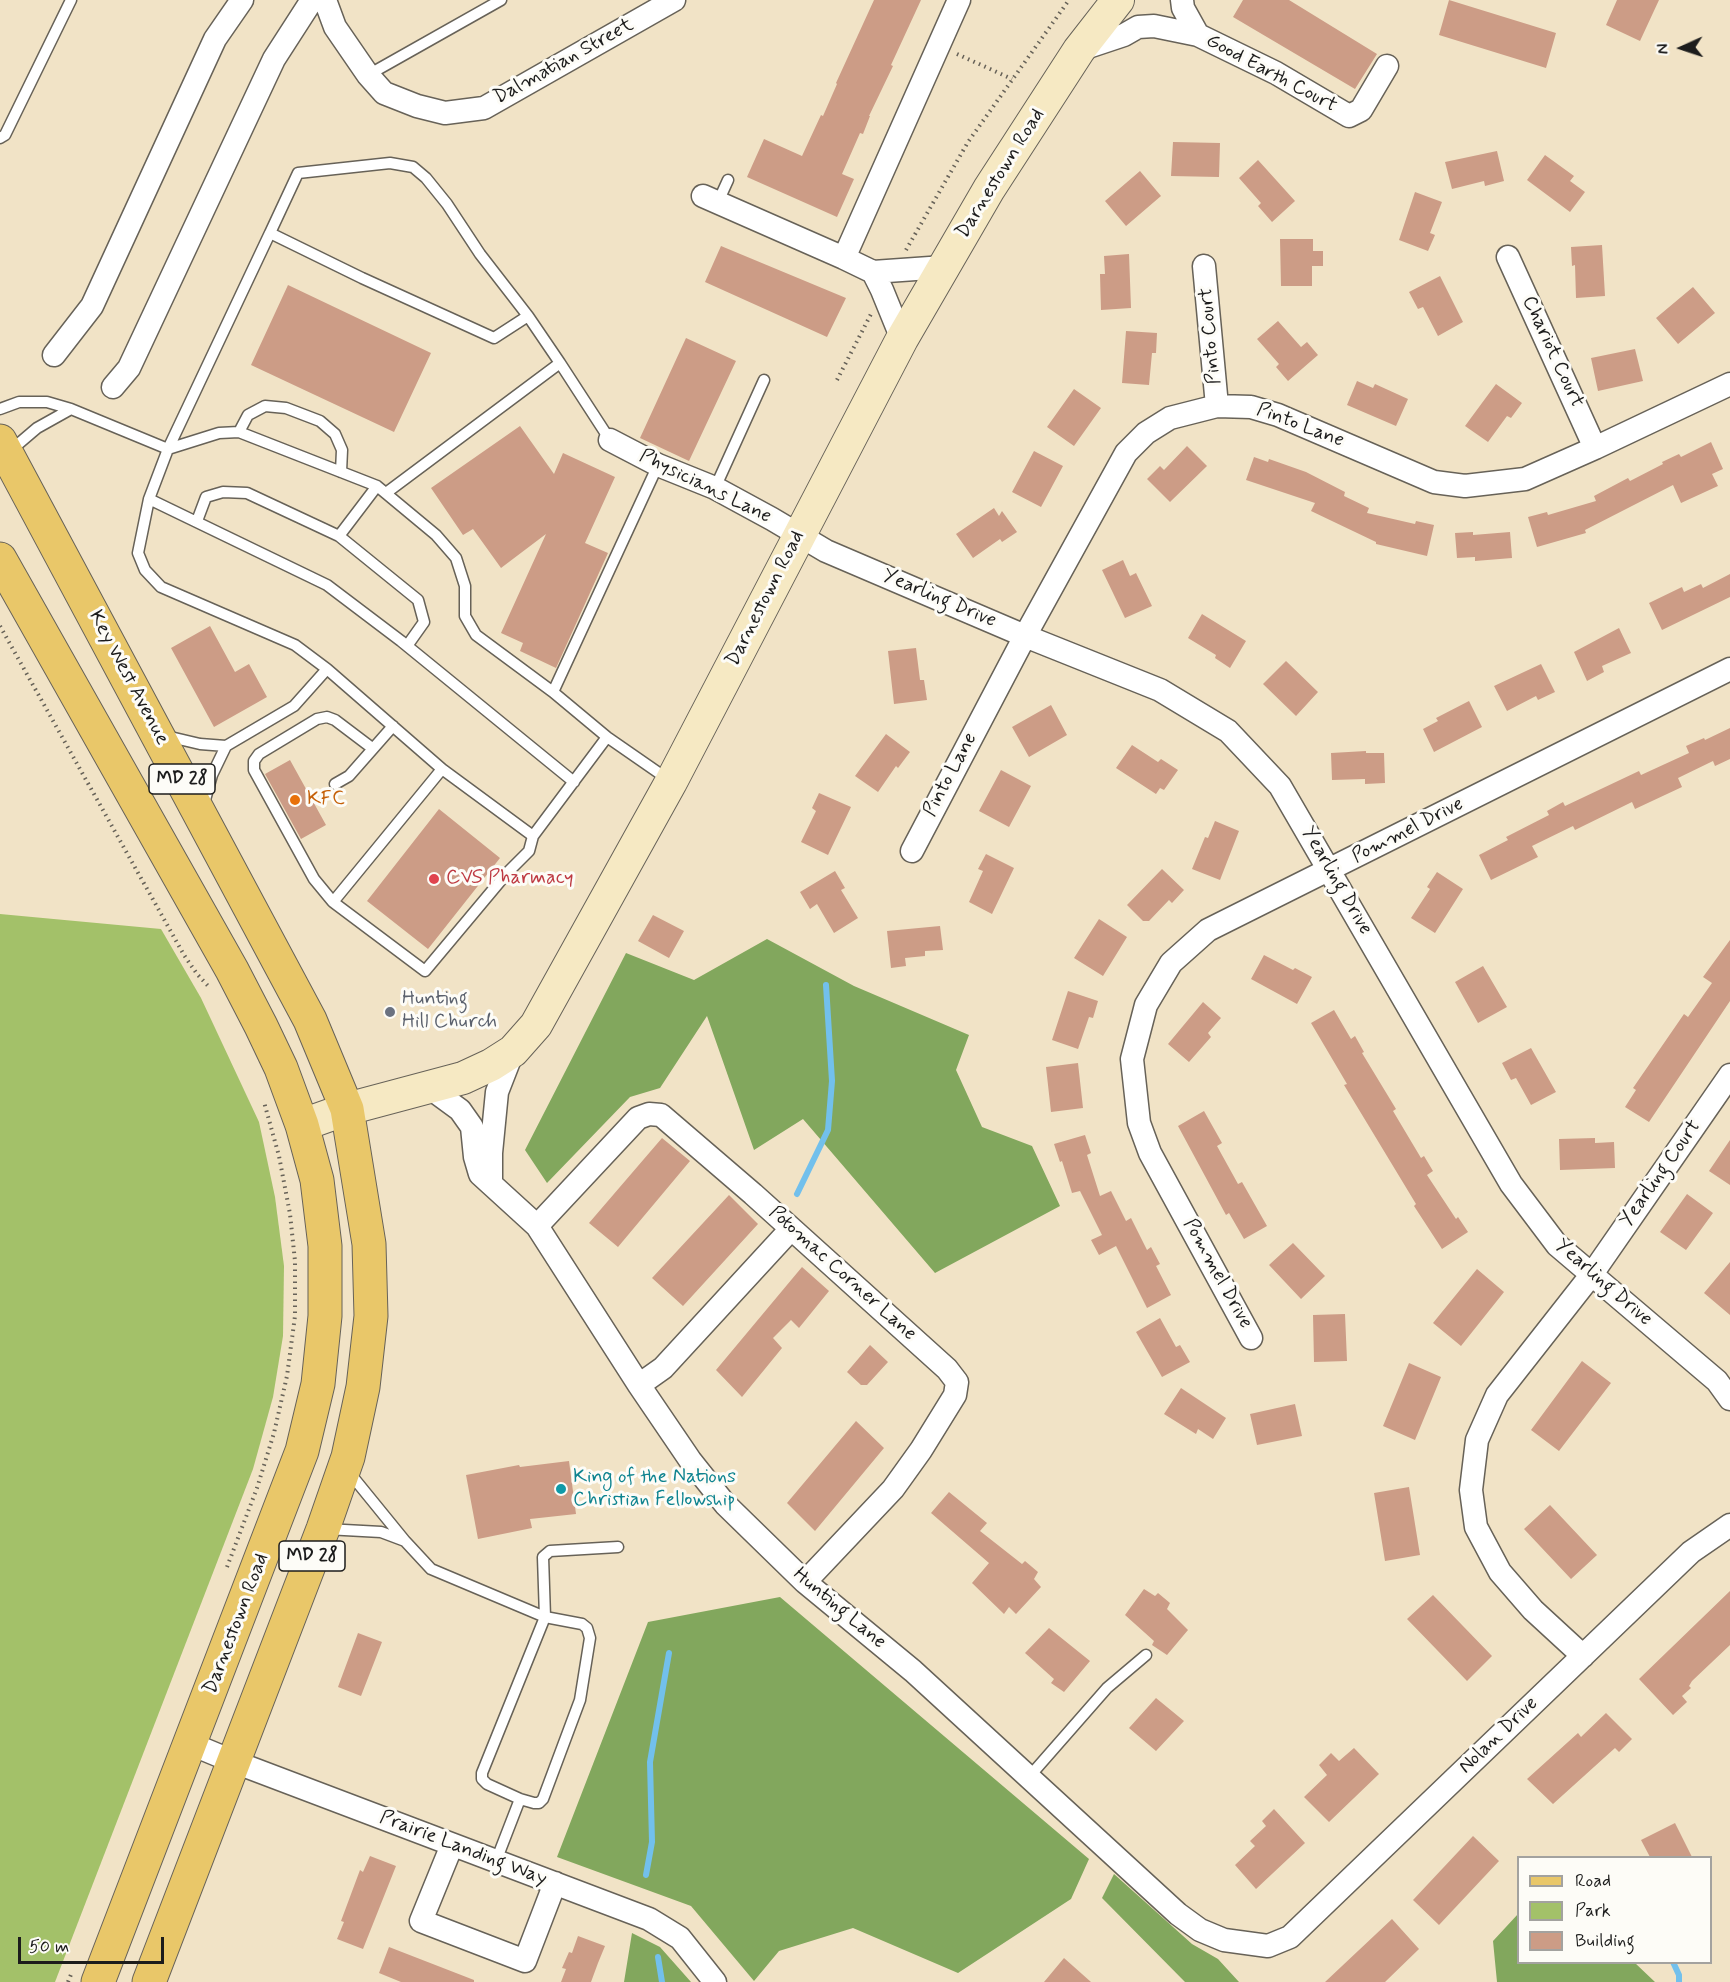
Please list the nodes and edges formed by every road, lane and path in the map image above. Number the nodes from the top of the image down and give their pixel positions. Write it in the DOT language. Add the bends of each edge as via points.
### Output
graph roads {
  1 [pos="71,0"];
  2 [pos="242,0"];
  3 [pos="312,0"];
  4 [pos="326,0"];
  5 [pos="501,0"];
  6 [pos="674,0"];
  7 [pos="959,0"];
  8 [pos="1069,0"];
  9 [pos="1118,0"];
  10 [pos="1182,0"];
  11 [pos="1198,35"];
  12 [pos="938,46"];
  13 [pos="1079,50"];
  14 [pos="1388,66"];
  15 [pos="368,75"];
  16 [pos="1012,79"];
  17 [pos="0,138"];
  18 [pos="728,180"];
  19 [pos="711,199"];
  20 [pos="270,233"];
  21 [pos="905,251"];
  22 [pos="1508,256"];
  23 [pos="844,258"];
  24 [pos="1204,266"];
  25 [pos="944,267"];
  26 [pos="873,272"];
  27 [pos="872,311"];
  28 [pos="528,316"];
  29 [pos="902,339"];
  30 [pos="54,355"];
  31 [pos="560,363"];
  32 [pos="764,380"];
  33 [pos="837,380"];
  34 [pos="1730,384"];
  35 [pos="113,387"];
  36 [pos="1218,406"];
  37 [pos="0,409"];
  38 [pos="71,409"];
  39 [pos="239,432"];
  40 [pos="609,440"];
  41 [pos="1595,448"];
  42 [pos="168,449"];
  43 [pos="2,450"];
  44 [pos="658,465"];
  45 [pos="341,472"];
  46 [pos="715,488"];
  47 [pos="382,490"];
  48 [pos="149,499"];
  49 [pos="197,521"];
  50 [pos="799,535"];
  51 [pos="339,536"];
  52 [pos="0,559"];
  53 [pos="0,626"];
  54 [pos="1024,636"];
  55 [pos="407,646"];
  56 [pos="327,669"];
  57 [pos="1730,669"];
  58 [pos="553,692"];
  59 [pos="393,726"];
  60 [pos="158,735"];
  61 [pos="607,737"];
  62 [pos="226,746"];
  63 [pos="372,748"];
  64 [pos="442,769"];
  65 [pos="574,782"];
  66 [pos="671,782"];
  67 [pos="335,783"];
  68 [pos="201,816"];
  69 [pos="534,836"];
  70 [pos="912,851"];
  71 [pos="1330,870"];
  72 [pos="333,903"];
  73 [pos="215,992"];
  74 [pos="513,1051"];
  75 [pos="1730,1075"];
  76 [pos="430,1088"];
  77 [pos="262,1094"];
  78 [pos="347,1109"];
  79 [pos="302,1125"];
  80 [pos="491,1184"];
  81 [pos="537,1226"];
  82 [pos="791,1229"];
  83 [pos="1592,1274"];
  84 [pos="1251,1338"];
  85 [pos="639,1385"];
  86 [pos="1730,1399"];
  87 [pos="345,1467"];
  88 [pos="1730,1525"];
  89 [pos="323,1528"];
  90 [pos="405,1541"];
  91 [pos="618,1547"];
  92 [pos="224,1576"];
  93 [pos="805,1582"];
  94 [pos="545,1617"];
  95 [pos="1146,1655"];
  96 [pos="1583,1656"];
  97 [pos="191,1744"];
  98 [pos="232,1761"];
  99 [pos="1029,1777"];
  100 [pos="520,1799"];
  101 [pos="452,1845"];
  102 [pos="496,1861"];
  103 [pos="555,1883"];
  104 [pos="1268,1946"];
  105 [pos="86,1976"];
  106 [pos="68,1982"];
  107 [pos="149,1982"];
  108 [pos="715,1982"];
  1 -- 17 [label="lane" via="6,135"];
  2 -- 30 [label="street" via="216,39 92,306"];
  3 -- 35 [label="street" via="274,58 129,368"];
  4 -- 15 [label="street, Dalmatian Street" via="335,27"];
  5 -- 15 [label="lane"];
  6 -- 15 [label="street, Dalmatian Street" via="484,108 445,113 417,106 384,93"];
  7 -- 12 [label="street"];
  8 -- 16 [label="path"];
  9 -- 13 [label="main road, Darnestown Road"];
  10 -- 11 [label="street, Good Earth Court"];
  11 -- 13 [label="street, Good Earth Court" via="1154,26 1138,27"];
  11 -- 14 [label="street, Good Earth Court" via="1276,73 1349,117 1361,110"];
  12 -- 16 [label="path"];
  12 -- 23 [label="street"];
  13 -- 25 [label="main road, Darnestown Road"];
  16 -- 21 [label="path" via="968,142"];
  18 -- 19 [label="lane"];
  19 -- 23 [label="street"];
  20 -- 28 [label="lane" via="494,338"];
  20 -- 28 [label="lane" via="298,173 390,163 413,167 447,204"];
  20 -- 42 [label="lane"];
  22 -- 41 [label="street, Chariot Court"];
  23 -- 26 [label="street"];
  24 -- 36 [label="street, Pinto Court"];
  25 -- 26 [label="street"];
  25 -- 29 [label="main road, Darnestown Road"];
  26 -- 29 [label="street"];
  27 -- 33 [label="path"];
  28 -- 31 [label="lane"];
  29 -- 50 [label="main road, Darnestown Road"];
  31 -- 40 [label="lane"];
  31 -- 47 [label="lane"];
  32 -- 46 [label="lane"];
  34 -- 41 [label="street, Pinto Lane"];
  36 -- 41 [label="street, Pinto Lane" via="1251,406 1434,482 1465,486 1525,479"];
  36 -- 54 [label="street, Pinto Lane" via="1170,418 1146,433 1126,453"];
  37 -- 38 [label="lane" via="19,402 47,402"];
  38 -- 42 [label="lane"];
  38 -- 43 [label="lane"];
  39 -- 42 [label="lane" via="219,433"];
  39 -- 45 [label="lane"];
  39 -- 45 [label="lane" via="248,415 265,406 286,408 320,422 335,434 342,450"];
  40 -- 44 [label="street, Physicians Lane"];
  42 -- 48 [label="lane"];
  43 -- 60 [label="main road, Key West Avenue / MD 28"];
  44 -- 46 [label="street, Physicians Lane"];
  44 -- 58 [label="lane"];
  45 -- 47 [label="lane"];
  46 -- 50 [label="street, Physicians Lane"];
  47 -- 51 [label="lane"];
  47 -- 58 [label="lane" via="436,535 456,558 465,586 465,616 476,635"];
  48 -- 49 [label="lane"];
  48 -- 56 [label="lane" via="138,553 145,570 161,587 295,645"];
  49 -- 51 [label="lane" via="206,497 223,492 247,494"];
  49 -- 55 [label="lane" via="327,585"];
  50 -- 54 [label="street, Yearling Drive" via="826,551"];
  50 -- 66 [label="main road, Darnestown Road"];
  51 -- 55 [label="lane" via="418,600 424,622"];
  52 -- 79 [label="main road, MD 28" via="232,970 281,1068"];
  53 -- 73 [label="path" via="184,956"];
  54 -- 70 [label="street, Pinto Lane"];
  54 -- 71 [label="street, Yearling Drive" via="1160,690 1228,731 1281,786"];
  55 -- 65 [label="lane"];
  56 -- 59 [label="lane"];
  56 -- 62 [label="lane" via="294,706"];
  57 -- 71 [label="street, Pommel Drive"];
  58 -- 61 [label="lane"];
  59 -- 63 [label="lane"];
  59 -- 64 [label="lane"];
  60 -- 62 [label="lane"];
  60 -- 68 [label="main road, Key West Avenue / MD 28"];
  61 -- 65 [label="lane"];
  61 -- 66 [label="lane"];
  62 -- 68 [label="lane" via="212,775"];
  63 -- 67 [label="lane" via="349,776"];
  63 -- 72 [label="lane" via="327,717 316,719 254,761 254,770 314,879"];
  64 -- 69 [label="lane"];
  64 -- 72 [label="lane"];
  65 -- 69 [label="lane"];
  66 -- 74 [label="main road, Darnestown Road" via="536,1025"];
  68 -- 78 [label="main road, Key West Avenue / MD 28" via="310,1020"];
  69 -- 72 [label="lane" via="529,851 425,971"];
  71 -- 83 [label="street, Yearling Drive" via="1512,1184 1557,1245"];
  71 -- 84 [label="street, Pommel Drive" via="1208,930 1171,963 1146,1005 1132,1059 1139,1123 1150,1153"];
  74 -- 76 [label="main road, Darnestown Road" via="463,1078"];
  74 -- 80 [label="street" via="497,1092"];
  75 -- 83 [label="street, Yearling Court"];
  76 -- 78 [label="main road, Darnestown Road"];
  76 -- 80 [label="street, Hunting Lane" via="460,1110 472,1127 480,1174"];
  77 -- 92 [label="path" via="290,1214 295,1316 274,1433"];
  78 -- 79 [label="main road, Darnestown Road"];
  78 -- 87 [label="main road, MD 28" via="369,1244 371,1316 363,1387"];
  79 -- 97 [label="main road, Darnestown Road / MD 28" via="317,1180 325,1246 326,1316 318,1384 302,1451"];
  80 -- 81 [label="street, Hunting Lane"];
  81 -- 82 [label="street, Potomac Corner Lane" via="625,1131 649,1113 661,1115"];
  81 -- 85 [label="street, Hunting Lane"];
  82 -- 85 [label="street" via="663,1368"];
  82 -- 93 [label="street, Potomac Corner Lane" via="957,1382 955,1395 893,1489"];
  83 -- 86 [label="street, Yearling Drive" via="1717,1381"];
  83 -- 96 [label="street, Yearling Court" via="1497,1395 1477,1440 1471,1490 1476,1527 1500,1572 1533,1610"];
  85 -- 93 [label="street, Hunting Lane" via="725,1504"];
  87 -- 89 [label="main road, MD 28"];
  87 -- 90 [label="lane"];
  88 -- 96 [label="street, Nolan Drive" via="1691,1552"];
  89 -- 90 [label="lane" via="381,1532"];
  89 -- 98 [label="main road, MD 28"];
  90 -- 94 [label="lane" via="431,1569"];
  91 -- 94 [label="lane" via="545,1554"];
  93 -- 99 [label="street, Hunting Lane" via="913,1671"];
  94 -- 100 [label="lane" via="482,1773 487,1784"];
  94 -- 100 [label="lane" via="582,1624 590,1638 580,1700 543,1799 534,1803"];
  95 -- 99 [label="lane" via="1107,1688"];
  96 -- 104 [label="street, Nolan Drive" via="1290,1937"];
  97 -- 98 [label="street, Prairie Landing Way"];
  97 -- 105 [label="main road, Darnestown Road / MD 28"];
  98 -- 101 [label="street, Prairie Landing Way"];
  98 -- 107 [label="main road, MD 28"];
  99 -- 104 [label="street, Hunting Lane" via="1200,1930 1224,1940"];
  100 -- 102 [label="lane"];
  101 -- 102 [label="street, Prairie Landing Way"];
  101 -- 103 [label="street" via="421,1921 525,1962"];
  102 -- 103 [label="street, Prairie Landing Way"];
  103 -- 108 [label="street, Prairie Landing Way" via="650,1919 680,1938"];
  105 -- 106 [label="path"];
}
